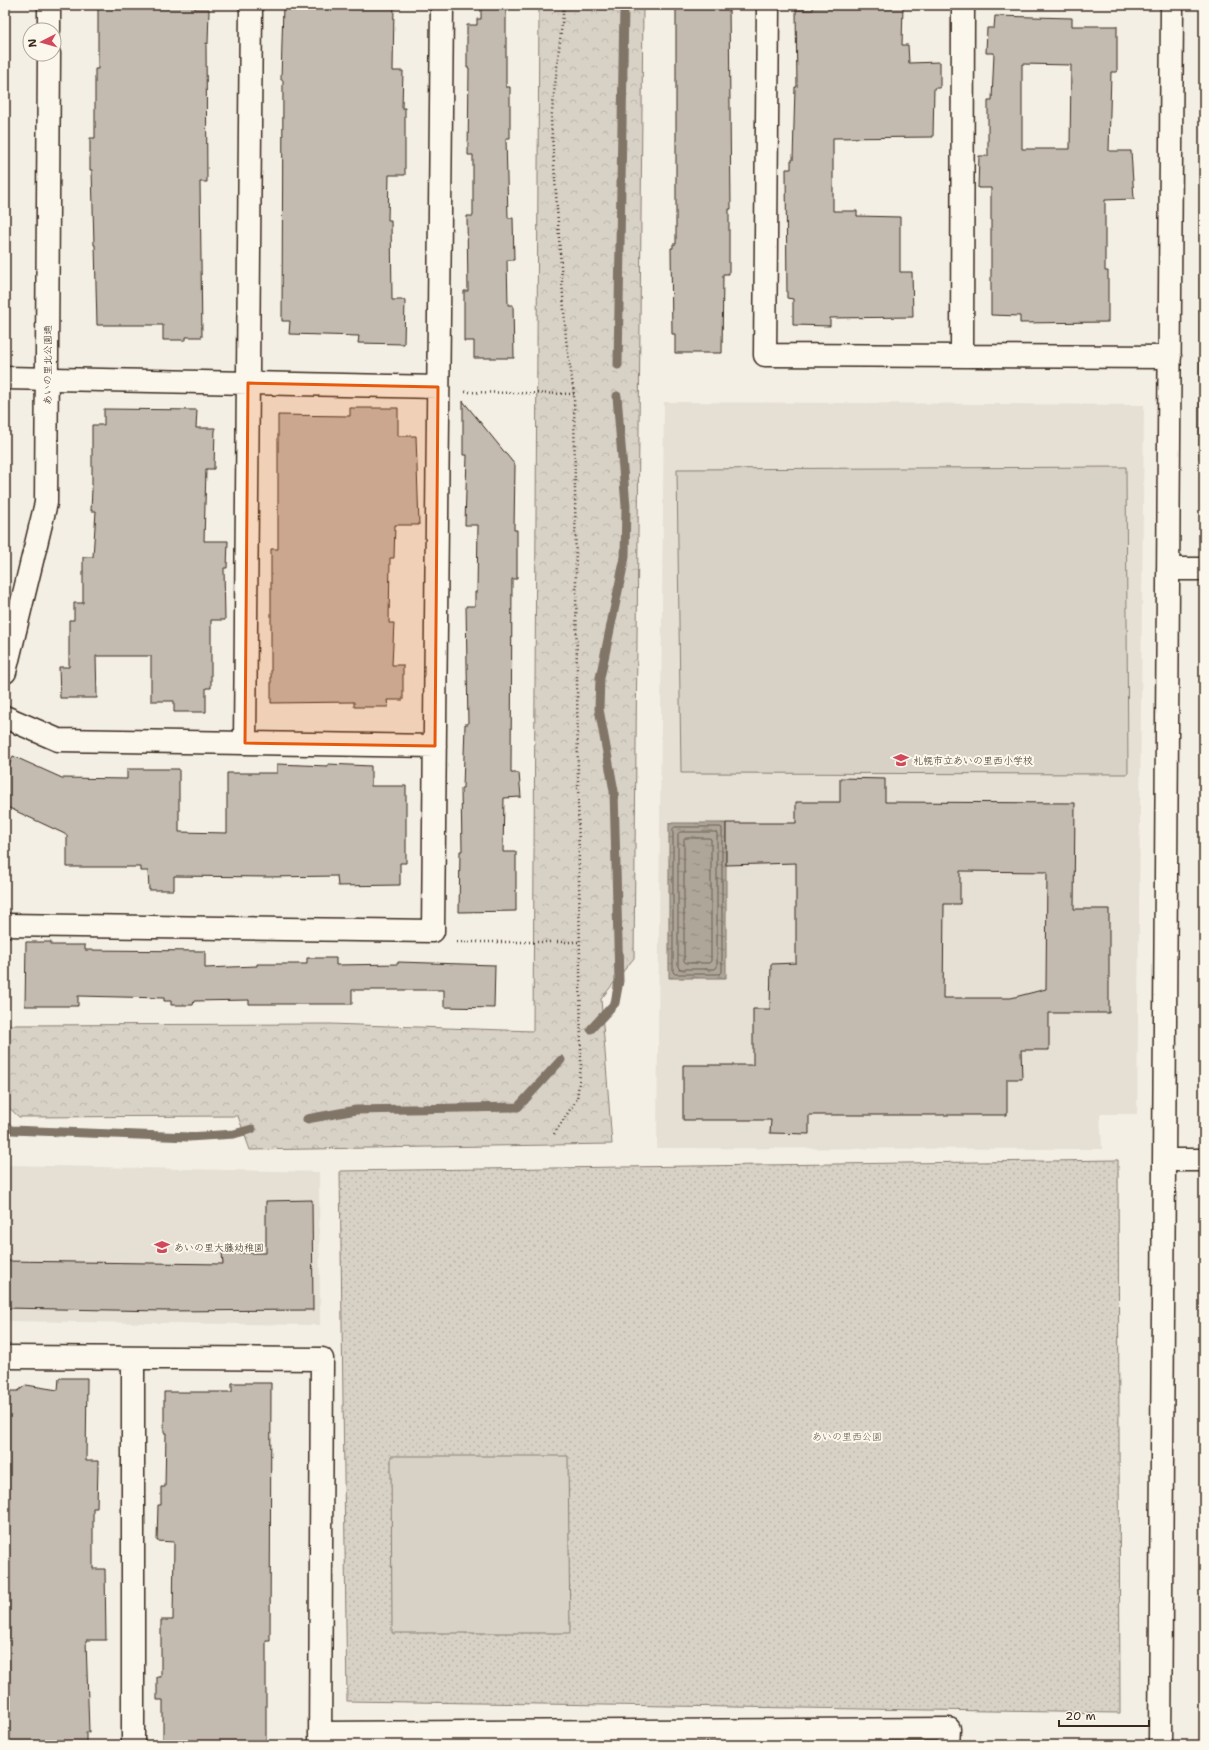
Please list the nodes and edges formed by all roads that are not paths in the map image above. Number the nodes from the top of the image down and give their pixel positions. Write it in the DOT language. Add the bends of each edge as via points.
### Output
graph roads {
  1 [pos="49,5"];
  2 [pos="251,5"];
  3 [pos="442,5"];
  4 [pos="768,5"];
  5 [pos="963,5"];
  6 [pos="1172,5"];
  7 [pos="49,22"];
  8 [pos="49,62"];
  9 [pos="962,356"];
  10 [pos="1170,357"];
  11 [pos="5,378"];
  12 [pos="47,379"];
  13 [pos="248,383"];
  14 [pos="448,389"];
  15 [pos="1168,569"];
  16 [pos="1204,569"];
  17 [pos="5,672"];
  18 [pos="5,718"];
  19 [pos="245,743"];
  20 [pos="435,746"];
  21 [pos="5,925"];
  22 [pos="1164,1160"];
  23 [pos="1204,1160"];
  24 [pos="5,1357"];
  25 [pos="133,1358"];
  26 [pos="744,1737"];
  27 [pos="541,1738"];
  28 [pos="320,1739"];
  29 [pos="133,1745"];
  30 [pos="948,1745"];
  31 [pos="1160,1745"];
  1 -- 7 [label="street"];
  2 -- 13 [label="street"];
  3 -- 14 [label="street"];
  4 -- 9 [label="street" via="765,355"];
  5 -- 9 [label="street"];
  6 -- 10 [label="street"];
  8 -- 12 [label="street, あいの里北公園通"];
  9 -- 10 [label="street"];
  10 -- 15 [label="street"];
  11 -- 12 [label="street"];
  12 -- 13 [label="street"];
  12 -- 17 [label="street, あいの里北公園通" via="46,503"];
  13 -- 14 [label="street"];
  13 -- 19 [label="street"];
  14 -- 20 [label="street"];
  15 -- 16 [label="street"];
  15 -- 22 [label="street"];
  18 -- 19 [label="street" via="58,740"];
  19 -- 20 [label="street"];
  20 -- 21 [label="street" via="433,931"];
  22 -- 23 [label="street"];
  22 -- 31 [label="street"];
  24 -- 25 [label="street"];
  25 -- 28 [label="street" via="322,1359"];
  25 -- 29 [label="street"];
  26 -- 27 [label="street"];
  26 -- 30 [label="street" via="949,1729"];
  27 -- 28 [label="street"];
}
